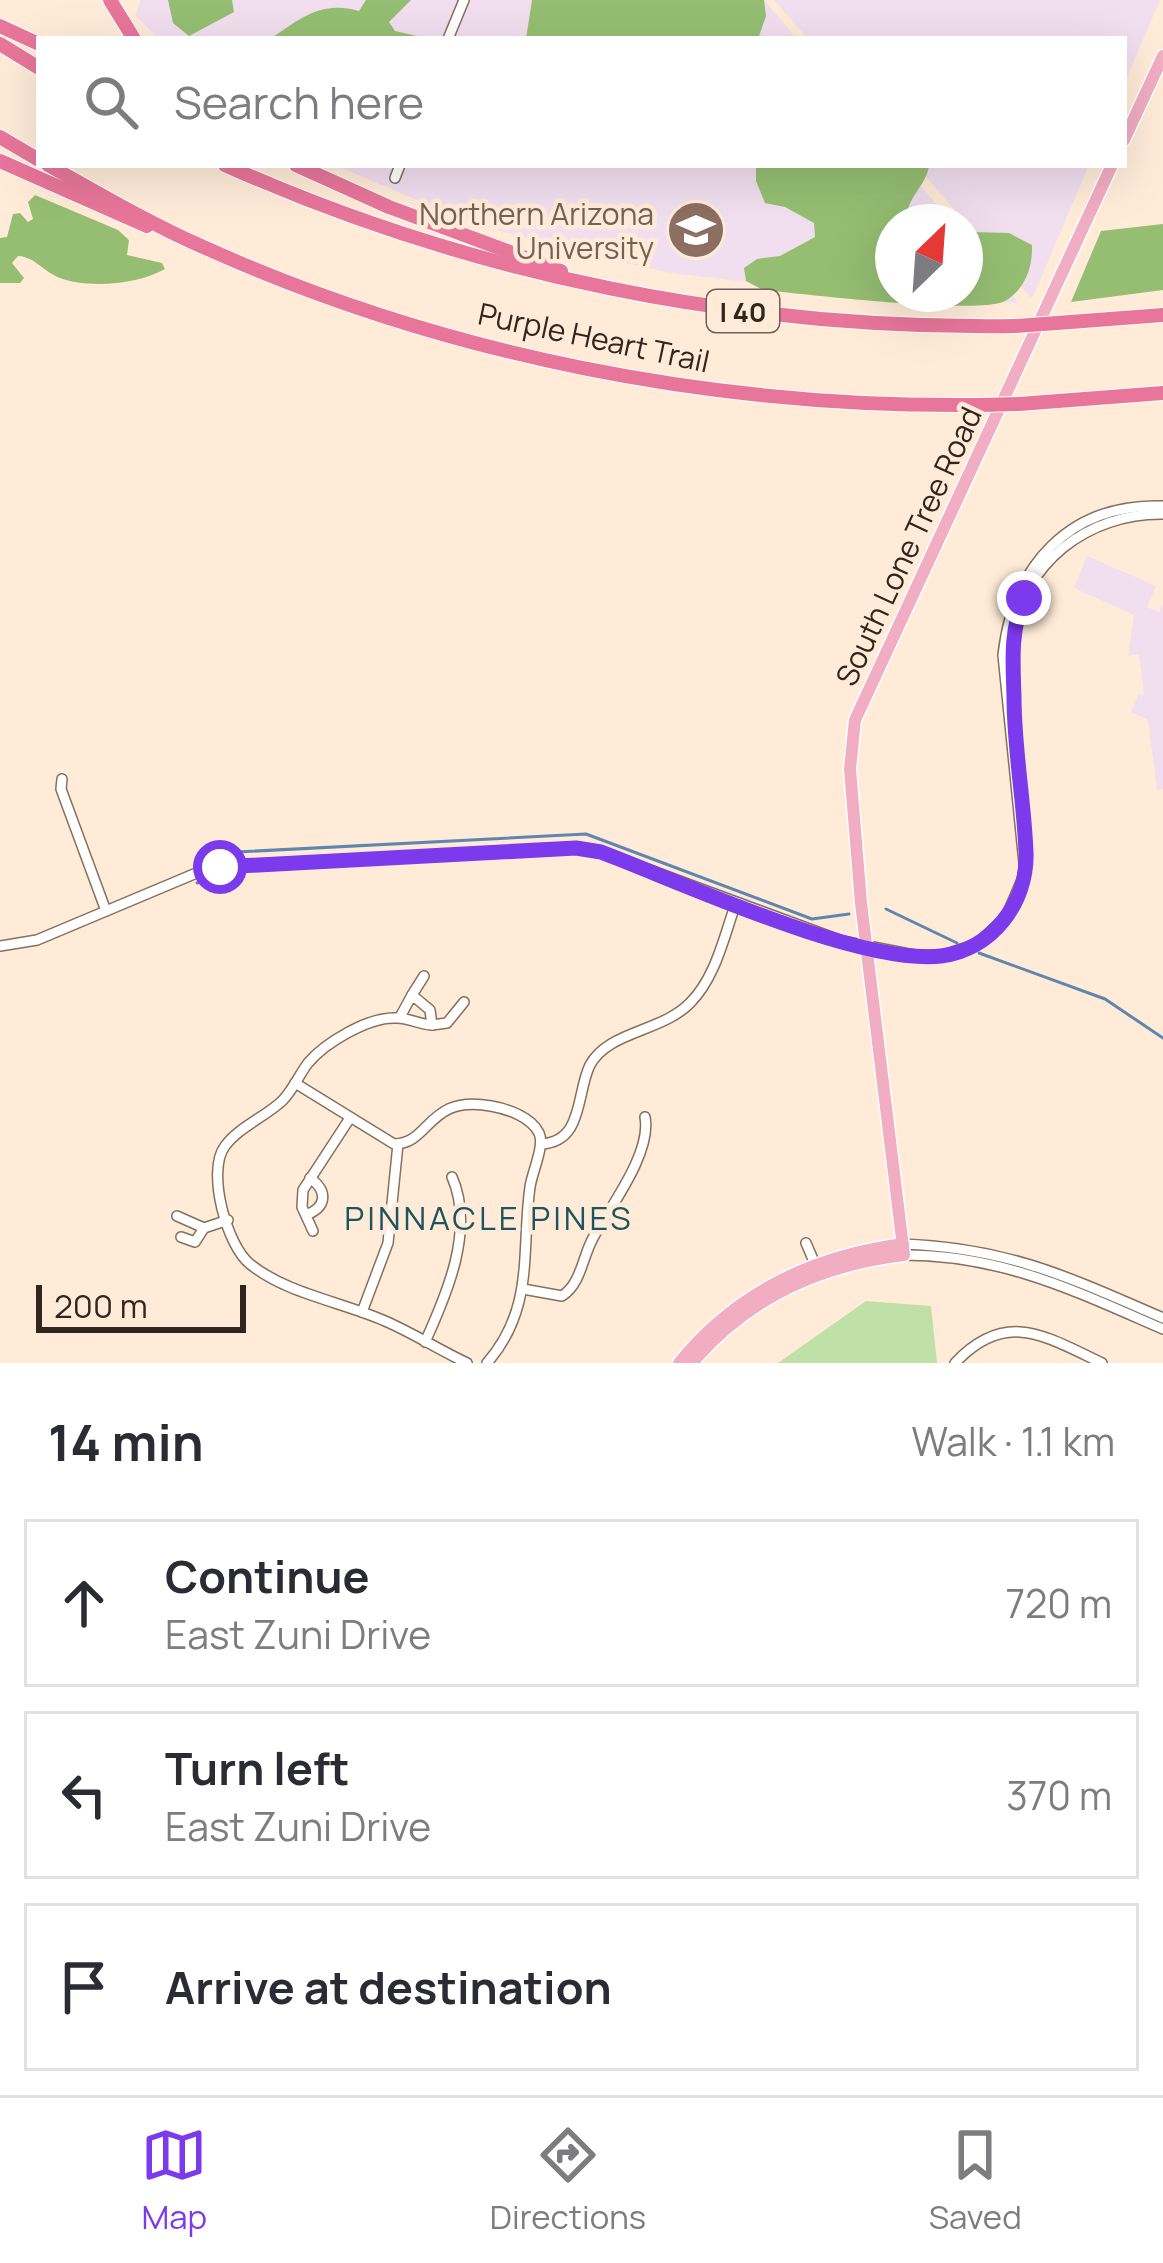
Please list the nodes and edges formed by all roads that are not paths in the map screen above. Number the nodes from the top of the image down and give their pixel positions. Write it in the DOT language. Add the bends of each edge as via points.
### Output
graph roads {
  1 [pos="110,0"];
  2 [pos="464,0"];
  3 [pos="0,26"];
  4 [pos="132,36"];
  5 [pos="449,36"];
  6 [pos="33,41"];
  7 [pos="0,44"];
  8 [pos="1163,56"];
  9 [pos="36,66"];
  10 [pos="1127,134"];
  11 [pos="0,137"];
  12 [pos="36,158"];
  13 [pos="0,160"];
  14 [pos="54,168"];
  15 [pos="232,168"];
  16 [pos="303,168"];
  17 [pos="399,168"];
  18 [pos="1111,168"];
  19 [pos="395,178"];
  20 [pos="197,244"];
  21 [pos="576,278"];
  22 [pos="1163,315"];
  23 [pos="1163,393"];
  24 [pos="1163,510"];
  25 [pos="62,779"];
  26 [pos="736,903"];
  27 [pos="106,911"];
  28 [pos="0,946"];
  29 [pos="866,946"];
  30 [pos="424,976"];
  31 [pos="412,995"];
  32 [pos="464,1002"];
  33 [pos="400,1017"];
  34 [pos="432,1024"];
  35 [pos="295,1083"];
  36 [pos="645,1117"];
  37 [pos="350,1118"];
  38 [pos="398,1144"];
  39 [pos="541,1144"];
  40 [pos="452,1177"];
  41 [pos="310,1178"];
  42 [pos="306,1215"];
  43 [pos="177,1216"];
  44 [pos="228,1220"];
  45 [pos="188,1221"];
  46 [pos="204,1228"];
  47 [pos="313,1231"];
  48 [pos="181,1237"];
  49 [pos="806,1243"];
  50 [pos="174,1250"];
  51 [pos="904,1250"];
  52 [pos="817,1268"];
  53 [pos="523,1289"];
  54 [pos="362,1312"];
  55 [pos="1163,1318"];
  56 [pos="1163,1329"];
  57 [pos="425,1342"];
  58 [pos="467,1363"];
  59 [pos="487,1363"];
  60 [pos="679,1363"];
  61 [pos="692,1363"];
  62 [pos="955,1363"];
  63 [pos="1102,1363"];
  1 -- 4 [label="highway"];
  2 -- 5 [label="street"];
  3 -- 6 [label="highway"];
  7 -- 9 [label="highway"];
  8 -- 10 [label="main road"];
  11 -- 12 [label="highway"];
  13 -- 20 [label="highway"];
  14 -- 20 [label="highway, Purple Heart Trail"];
  15 -- 21 [label="highway, Purple Heart Trail / I 40" via="435,244"];
  16 -- 21 [label="highway"];
  17 -- 19 [label="street"];
  18 -- 29 [label="main road, South Lone Tree Road" via="855,720 850,770"];
  20 -- 23 [label="highway, Purple Heart Trail, bridge" via="391,318 584,369 792,400 980,405"];
  21 -- 22 [label="highway, Purple Heart Trail / I 40, bridge" via="789,316 913,325"];
  24 -- 29 [label="street" via="1129,508 1062,536 1017,592 1003,676 1026,852 1021,889 1006,917 977,944 940,956"];
  25 -- 27 [label="street"];
  26 -- 27 [label="street" via="576,848 206,869"];
  26 -- 29 [label="street"];
  26 -- 39 [label="street" via="700,993 669,1021 598,1053 572,1125"];
  27 -- 28 [label="street" via="38,940"];
  29 -- 51 [label="main road, South Lone Tree Road"];
  30 -- 31 [label="street"];
  31 -- 33 [label="street"];
  31 -- 34 [label="street" via="430,1010"];
  32 -- 34 [label="street" via="447,1023"];
  33 -- 34 [label="street"];
  33 -- 35 [label="street" via="323,1050"];
  35 -- 37 [label="street"];
  35 -- 44 [label="street" via="219,1158 216,1186"];
  36 -- 53 [label="street" via="644,1141 573,1288 562,1296"];
  37 -- 38 [label="street"];
  37 -- 41 [label="street"];
  38 -- 39 [label="street" via="441,1111 477,1104 525,1119"];
  38 -- 54 [label="street" via="388,1243"];
  39 -- 53 [label="street" via="530,1183"];
  40 -- 57 [label="street" via="459,1199 455,1267"];
  41 -- 42 [label="street" via="301,1196"];
  41 -- 42 [label="street" via="324,1198"];
  42 -- 47 [label="street"];
  43 -- 45 [label="street"];
  44 -- 46 [label="street"];
  44 -- 54 [label="street" via="254,1267"];
  45 -- 46 [label="street"];
  45 -- 48 [label="street"];
  46 -- 48 [label="street" via="195,1242"];
  48 -- 50 [label="street"];
  49 -- 52 [label="street"];
  51 -- 52 [label="main road"];
  51 -- 55 [label="street" via="980,1250 1028,1261"];
  51 -- 56 [label="street" via="1024,1271"];
  52 -- 60 [label="main road" via="753,1294"];
  52 -- 61 [label="main road" via="759,1303"];
  53 -- 59 [label="street"];
  54 -- 57 [label="street"];
  57 -- 58 [label="street"];
  62 -- 63 [label="street" via="988,1336 1023,1330"];
}
